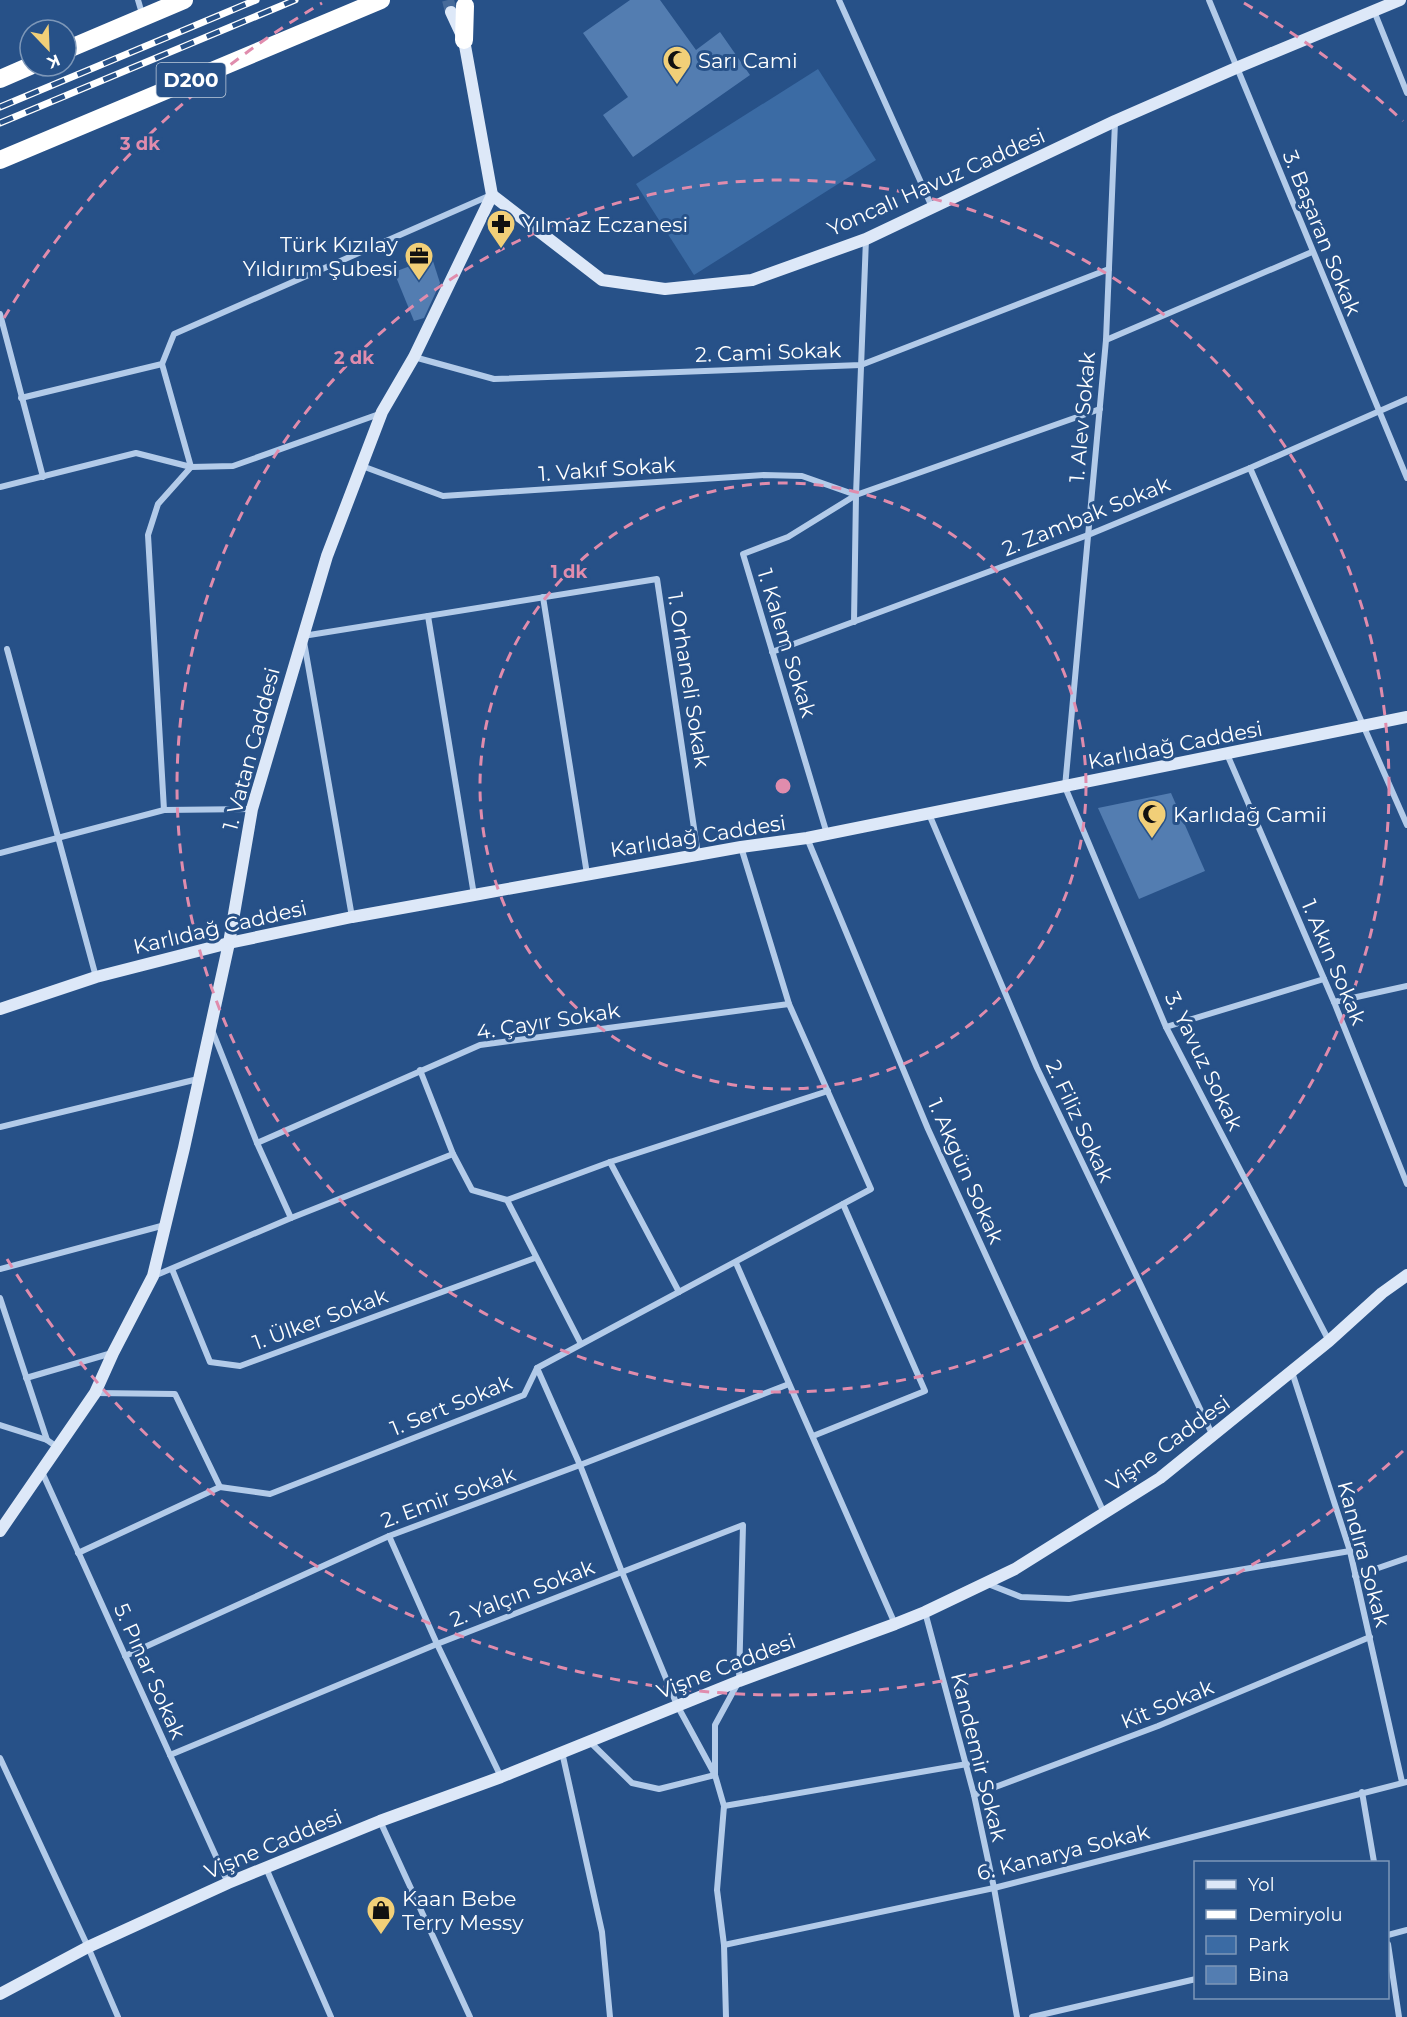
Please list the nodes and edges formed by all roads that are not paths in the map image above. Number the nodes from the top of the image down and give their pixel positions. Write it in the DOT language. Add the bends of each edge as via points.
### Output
graph roads {
  1 [pos="184,0"];
  2 [pos="381,0"];
  3 [pos="839,0"];
  4 [pos="1209,0"];
  5 [pos="1400,0"];
  6 [pos="140,9"];
  7 [pos="458,9"];
  8 [pos="1374,11"];
  9 [pos="464,40"];
  10 [pos="78,44"];
  11 [pos="1236,68"];
  12 [pos="18,71"];
  13 [pos="0,79"];
  14 [pos="1407,93"];
  15 [pos="1115,121"];
  16 [pos="0,160"];
  17 [pos="492,195"];
  18 [pos="933,208"];
  19 [pos="866,239"];
  20 [pos="1312,252"];
  21 [pos="1109,269"];
  22 [pos="0,314"];
  23 [pos="1106,340"];
  24 [pos="414,357"];
  25 [pos="162,364"];
  26 [pos="861,366"];
  27 [pos="21,398"];
  28 [pos="1407,399"];
  29 [pos="1100,409"];
  30 [pos="1378,411"];
  31 [pos="382,412"];
  32 [pos="362,466"];
  33 [pos="191,467"];
  34 [pos="1250,468"];
  35 [pos="43,477"];
  36 [pos="1407,478"];
  37 [pos="0,487"];
  38 [pos="856,495"];
  39 [pos="1089,534"];
  40 [pos="543,597"];
  41 [pos="428,616"];
  42 [pos="854,622"];
  43 [pos="303,636"];
  44 [pos="7,650"];
  45 [pos="772,652"];
  46 [pos="1407,717"];
  47 [pos="1364,726"];
  48 [pos="1227,754"];
  49 [pos="1065,787"];
  50 [pos="252,809"];
  51 [pos="164,810"];
  52 [pos="928,814"];
  53 [pos="1407,825"];
  54 [pos="826,834"];
  55 [pos="58,837"];
  56 [pos="807,838"];
  57 [pos="741,847"];
  58 [pos="0,853"];
  59 [pos="698,855"];
  60 [pos="587,874"];
  61 [pos="474,894"];
  62 [pos="352,917"];
  63 [pos="230,943"];
  64 [pos="96,977"];
  65 [pos="1324,979"];
  66 [pos="1407,986"];
  67 [pos="1334,1002"];
  68 [pos="789,1004"];
  69 [pos="0,1009"];
  70 [pos="210,1026"];
  71 [pos="1166,1027"];
  72 [pos="420,1070"];
  73 [pos="198,1079"];
  74 [pos="828,1091"];
  75 [pos="0,1127"];
  76 [pos="257,1143"];
  77 [pos="453,1154"];
  78 [pos="609,1162"];
  79 [pos="1407,1184"];
  80 [pos="507,1200"];
  81 [pos="843,1204"];
  82 [pos="291,1218"];
  83 [pos="165,1225"];
  84 [pos="535,1258"];
  85 [pos="736,1263"];
  86 [pos="0,1269"];
  87 [pos="172,1269"];
  88 [pos="1407,1275"];
  89 [pos="153,1276"];
  90 [pos="679,1292"];
  91 [pos="0,1298"];
  92 [pos="1329,1341"];
  93 [pos="581,1344"];
  94 [pos="112,1353"];
  95 [pos="537,1368"];
  96 [pos="1292,1372"];
  97 [pos="26,1378"];
  98 [pos="789,1384"];
  99 [pos="95,1393"];
  100 [pos="0,1425"];
  101 [pos="813,1436"];
  102 [pos="1213,1437"];
  103 [pos="52,1444"];
  104 [pos="580,1466"];
  105 [pos="42,1472"];
  106 [pos="220,1487"];
  107 [pos="1104,1513"];
  108 [pos="2,1527"];
  109 [pos="389,1536"];
  110 [pos="1350,1551"];
  111 [pos="78,1553"];
  112 [pos="1407,1558"];
  113 [pos="622,1572"];
  114 [pos="1355,1576"];
  115 [pos="986,1583"];
  116 [pos="925,1612"];
  117 [pos="895,1624"];
  118 [pos="1370,1637"];
  119 [pos="437,1644"];
  120 [pos="125,1656"];
  121 [pos="739,1681"];
  122 [pos="677,1705"];
  123 [pos="589,1741"];
  124 [pos="562,1752"];
  125 [pos="170,1755"];
  126 [pos="0,1758"];
  127 [pos="967,1764"];
  128 [pos="715,1775"];
  129 [pos="501,1777"];
  130 [pos="1404,1782"];
  131 [pos="1362,1792"];
  132 [pos="974,1795"];
  133 [pos="724,1806"];
  134 [pos="380,1821"];
  135 [pos="1374,1861"];
  136 [pos="266,1868"];
  137 [pos="228,1883"];
  138 [pos="994,1888"];
  139 [pos="1407,1930"];
  140 [pos="1389,1935"];
  141 [pos="724,1945"];
  142 [pos="88,1947"];
  143 [pos="1389,1951"];
  144 [pos="1194,1979"];
  145 [pos="0,1994"];
  146 [pos="118,2017"];
  147 [pos="331,2017"];
  148 [pos="470,2017"];
  149 [pos="610,2017"];
  150 [pos="726,2017"];
  151 [pos="1017,2017"];
  152 [pos="1032,2017"];
  153 [pos="1399,2017"];
  1 -- 6 [label="highway"];
  2 -- 16 [label="highway, D200"];
  3 -- 18 [label="street"];
  4 -- 11 [label="street, 3. Başaran Sokak"];
  5 -- 8 [label="main road, Yoncalı Havuz Caddesi"];
  6 -- 10 [label="highway"];
  7 -- 9 [label="highway"];
  8 -- 11 [label="main road, Yoncalı Havuz Caddesi"];
  8 -- 14 [label="street"];
  9 -- 17 [label="main road"];
  11 -- 15 [label="main road, Yoncalı Havuz Caddesi"];
  11 -- 20 [label="street, 3. Başaran Sokak"];
  12 -- 13 [label="highway"];
  15 -- 18 [label="main road, Yoncalı Havuz Caddesi"];
  15 -- 21 [label="street, 1. Alev Sokak"];
  17 -- 19 [label="main road, Yoncalı Havuz Caddesi" via="602,280 665,289 752,280"];
  17 -- 24 [label="main road, 1. Vatan Caddesi"];
  17 -- 25 [label="street" via="174,334"];
  18 -- 19 [label="main road, Yoncalı Havuz Caddesi"];
  19 -- 26 [label="street"];
  20 -- 23 [label="street"];
  20 -- 30 [label="street, 3. Başaran Sokak"];
  21 -- 23 [label="street, 1. Alev Sokak"];
  21 -- 26 [label="street, 2. Cami Sokak"];
  22 -- 27 [label="street"];
  23 -- 29 [label="street, 1. Alev Sokak"];
  24 -- 26 [label="street, 2. Cami Sokak" via="494,379"];
  24 -- 31 [label="main road, 1. Vatan Caddesi"];
  25 -- 27 [label="street"];
  25 -- 33 [label="street"];
  26 -- 38 [label="street"];
  27 -- 35 [label="street"];
  28 -- 30 [label="street, 2. Zambak Sokak"];
  29 -- 38 [label="street"];
  29 -- 39 [label="street, 1. Alev Sokak"];
  30 -- 34 [label="street, 2. Zambak Sokak"];
  30 -- 36 [label="street, 3. Başaran Sokak"];
  31 -- 32 [label="main road, 1. Vatan Caddesi"];
  31 -- 33 [label="street" via="233,466"];
  32 -- 38 [label="street, 1. Vakıf Sokak" via="443,496 764,475 802,477"];
  32 -- 43 [label="main road, 1. Vatan Caddesi" via="327,556"];
  33 -- 35 [label="street" via="136,453"];
  33 -- 51 [label="street" via="158,504 148,535"];
  34 -- 39 [label="street, 2. Zambak Sokak"];
  34 -- 47 [label="street"];
  35 -- 37 [label="street"];
  38 -- 42 [label="street"];
  38 -- 45 [label="street, 1. Kalem Sokak" via="788,537 743,554"];
  39 -- 42 [label="street, 2. Zambak Sokak"];
  39 -- 49 [label="street, 1. Alev Sokak"];
  40 -- 41 [label="street, 1. Orhaneli Sokak"];
  40 -- 59 [label="street, 1. Orhaneli Sokak" via="657,579"];
  40 -- 60 [label="street"];
  41 -- 43 [label="street, 1. Orhaneli Sokak"];
  41 -- 61 [label="street"];
  42 -- 45 [label="street, 2. Zambak Sokak"];
  43 -- 50 [label="main road, 1. Vatan Caddesi"];
  43 -- 62 [label="street"];
  44 -- 55 [label="street"];
  45 -- 54 [label="street, 1. Kalem Sokak"];
  46 -- 47 [label="main road, Karlıdağ Caddesi"];
  47 -- 48 [label="main road, Karlıdağ Caddesi"];
  47 -- 53 [label="street"];
  48 -- 49 [label="main road, Karlıdağ Caddesi"];
  48 -- 65 [label="street, 1. Akın Sokak"];
  49 -- 52 [label="main road, Karlıdağ Caddesi"];
  49 -- 71 [label="street, 3. Yavuz Sokak"];
  50 -- 51 [label="street"];
  50 -- 63 [label="main road, 1. Vatan Caddesi"];
  51 -- 55 [label="street"];
  52 -- 54 [label="main road, Karlıdağ Caddesi"];
  52 -- 102 [label="street, 2. Filiz Sokak" via="1036,1068"];
  54 -- 56 [label="main road, Karlıdağ Caddesi"];
  55 -- 58 [label="street"];
  55 -- 64 [label="street"];
  56 -- 57 [label="main road, Karlıdağ Caddesi"];
  56 -- 107 [label="street, 1. Akgün Sokak" via="928,1129"];
  57 -- 59 [label="main road, Karlıdağ Caddesi"];
  57 -- 68 [label="street"];
  59 -- 60 [label="main road, Karlıdağ Caddesi"];
  60 -- 61 [label="main road, Karlıdağ Caddesi"];
  61 -- 62 [label="main road, Karlıdağ Caddesi"];
  62 -- 63 [label="main road, Karlıdağ Caddesi"];
  63 -- 64 [label="main road, Karlıdağ Caddesi"];
  63 -- 70 [label="main road, 1. Vatan Caddesi"];
  64 -- 69 [label="main road, Karlıdağ Caddesi"];
  65 -- 67 [label="street, 1. Akın Sokak"];
  65 -- 71 [label="street"];
  66 -- 67 [label="street"];
  67 -- 79 [label="street, 1. Akın Sokak"];
  68 -- 72 [label="street, 4. Çayır Sokak" via="480,1045"];
  68 -- 74 [label="street"];
  70 -- 73 [label="main road, 1. Vatan Caddesi"];
  70 -- 76 [label="street"];
  71 -- 92 [label="street, 3. Yavuz Sokak"];
  72 -- 76 [label="street, 4. Çayır Sokak"];
  72 -- 77 [label="street"];
  73 -- 75 [label="street"];
  73 -- 83 [label="main road, 1. Vatan Caddesi"];
  74 -- 78 [label="street"];
  74 -- 81 [label="street, 1. Sert Sokak" via="871,1189"];
  76 -- 82 [label="street"];
  77 -- 80 [label="street" via="472,1190"];
  77 -- 82 [label="street"];
  78 -- 80 [label="street"];
  78 -- 90 [label="street"];
  80 -- 84 [label="street"];
  81 -- 85 [label="street, 1. Sert Sokak"];
  81 -- 101 [label="street" via="926,1391"];
  82 -- 87 [label="street"];
  83 -- 86 [label="street"];
  83 -- 89 [label="main road, 1. Vatan Caddesi"];
  84 -- 87 [label="street, 1. Ülker Sokak" via="240,1366 210,1362"];
  84 -- 93 [label="street"];
  85 -- 90 [label="street, 1. Sert Sokak"];
  85 -- 98 [label="street"];
  87 -- 89 [label="street"];
  88 -- 92 [label="main road, Vişne Caddesi"];
  89 -- 94 [label="main road, 1. Vatan Caddesi"];
  90 -- 93 [label="street, 1. Sert Sokak"];
  91 -- 97 [label="street"];
  92 -- 96 [label="main road, Vişne Caddesi"];
  93 -- 95 [label="street, 1. Sert Sokak"];
  94 -- 97 [label="street"];
  94 -- 99 [label="main road, 1. Vatan Caddesi"];
  95 -- 104 [label="street"];
  95 -- 106 [label="street, 1. Sert Sokak" via="524,1395 270,1494"];
  96 -- 102 [label="main road, Vişne Caddesi"];
  96 -- 110 [label="street, Kandıra Sokak"];
  97 -- 103 [label="street"];
  98 -- 101 [label="street"];
  98 -- 104 [label="street, 2. Emir Sokak"];
  99 -- 103 [label="main road, 1. Vatan Caddesi"];
  99 -- 106 [label="street" via="175,1394"];
  100 -- 103 [label="street"];
  101 -- 117 [label="street"];
  102 -- 107 [label="main road, Vişne Caddesi" via="1160,1478"];
  103 -- 105 [label="main road, 1. Vatan Caddesi"];
  104 -- 109 [label="street, 2. Emir Sokak"];
  104 -- 113 [label="street"];
  105 -- 108 [label="main road, 1. Vatan Caddesi"];
  105 -- 111 [label="street, 5. Pınar Sokak"];
  106 -- 111 [label="street"];
  107 -- 115 [label="main road, Vişne Caddesi"];
  109 -- 119 [label="street"];
  109 -- 120 [label="street, 2. Emir Sokak"];
  110 -- 114 [label="street, Kandıra Sokak"];
  110 -- 115 [label="street" via="1069,1599 1021,1597"];
  111 -- 120 [label="street, 5. Pınar Sokak"];
  112 -- 114 [label="street"];
  113 -- 119 [label="street, 2. Yalçın Sokak"];
  113 -- 121 [label="street, 2. Yalçın Sokak" via="744,1525"];
  113 -- 122 [label="street"];
  114 -- 118 [label="street, Kandıra Sokak"];
  115 -- 116 [label="main road, Vişne Caddesi"];
  116 -- 117 [label="main road, Vişne Caddesi"];
  116 -- 127 [label="street, Kandemir Sokak"];
  117 -- 121 [label="main road, Vişne Caddesi"];
  118 -- 130 [label="street, Kandıra Sokak"];
  118 -- 132 [label="street, Kit Sokak" via="1158,1726"];
  119 -- 125 [label="street, 2. Yalçın Sokak"];
  119 -- 129 [label="street"];
  120 -- 125 [label="street, 5. Pınar Sokak"];
  121 -- 122 [label="main road, Vişne Caddesi"];
  121 -- 128 [label="street" via="715,1725"];
  122 -- 123 [label="main road, Vişne Caddesi"];
  122 -- 128 [label="street"];
  123 -- 124 [label="main road, Vişne Caddesi"];
  123 -- 128 [label="street" via="632,1783 659,1789"];
  124 -- 129 [label="main road, Vişne Caddesi"];
  124 -- 149 [label="street" via="602,1932"];
  125 -- 137 [label="street, 5. Pınar Sokak"];
  126 -- 142 [label="street"];
  127 -- 132 [label="street, Kandemir Sokak"];
  127 -- 133 [label="street"];
  128 -- 133 [label="street"];
  129 -- 134 [label="main road, Vişne Caddesi"];
  130 -- 131 [label="street, 6. Kanarya Sokak"];
  131 -- 135 [label="street"];
  131 -- 138 [label="street, 6. Kanarya Sokak"];
  132 -- 138 [label="street, Kandemir Sokak"];
  133 -- 141 [label="street" via="717,1890"];
  134 -- 136 [label="main road, Vişne Caddesi"];
  134 -- 148 [label="street"];
  136 -- 137 [label="main road, Vişne Caddesi"];
  136 -- 147 [label="street"];
  137 -- 142 [label="main road, Vişne Caddesi"];
  138 -- 141 [label="street, 6. Kanarya Sokak"];
  138 -- 151 [label="street, Kandemir Sokak"];
  139 -- 140 [label="street"];
  141 -- 150 [label="street"];
  142 -- 145 [label="main road, Vişne Caddesi"];
  142 -- 146 [label="street"];
  143 -- 153 [label="street"];
  144 -- 152 [label="street"];
}
